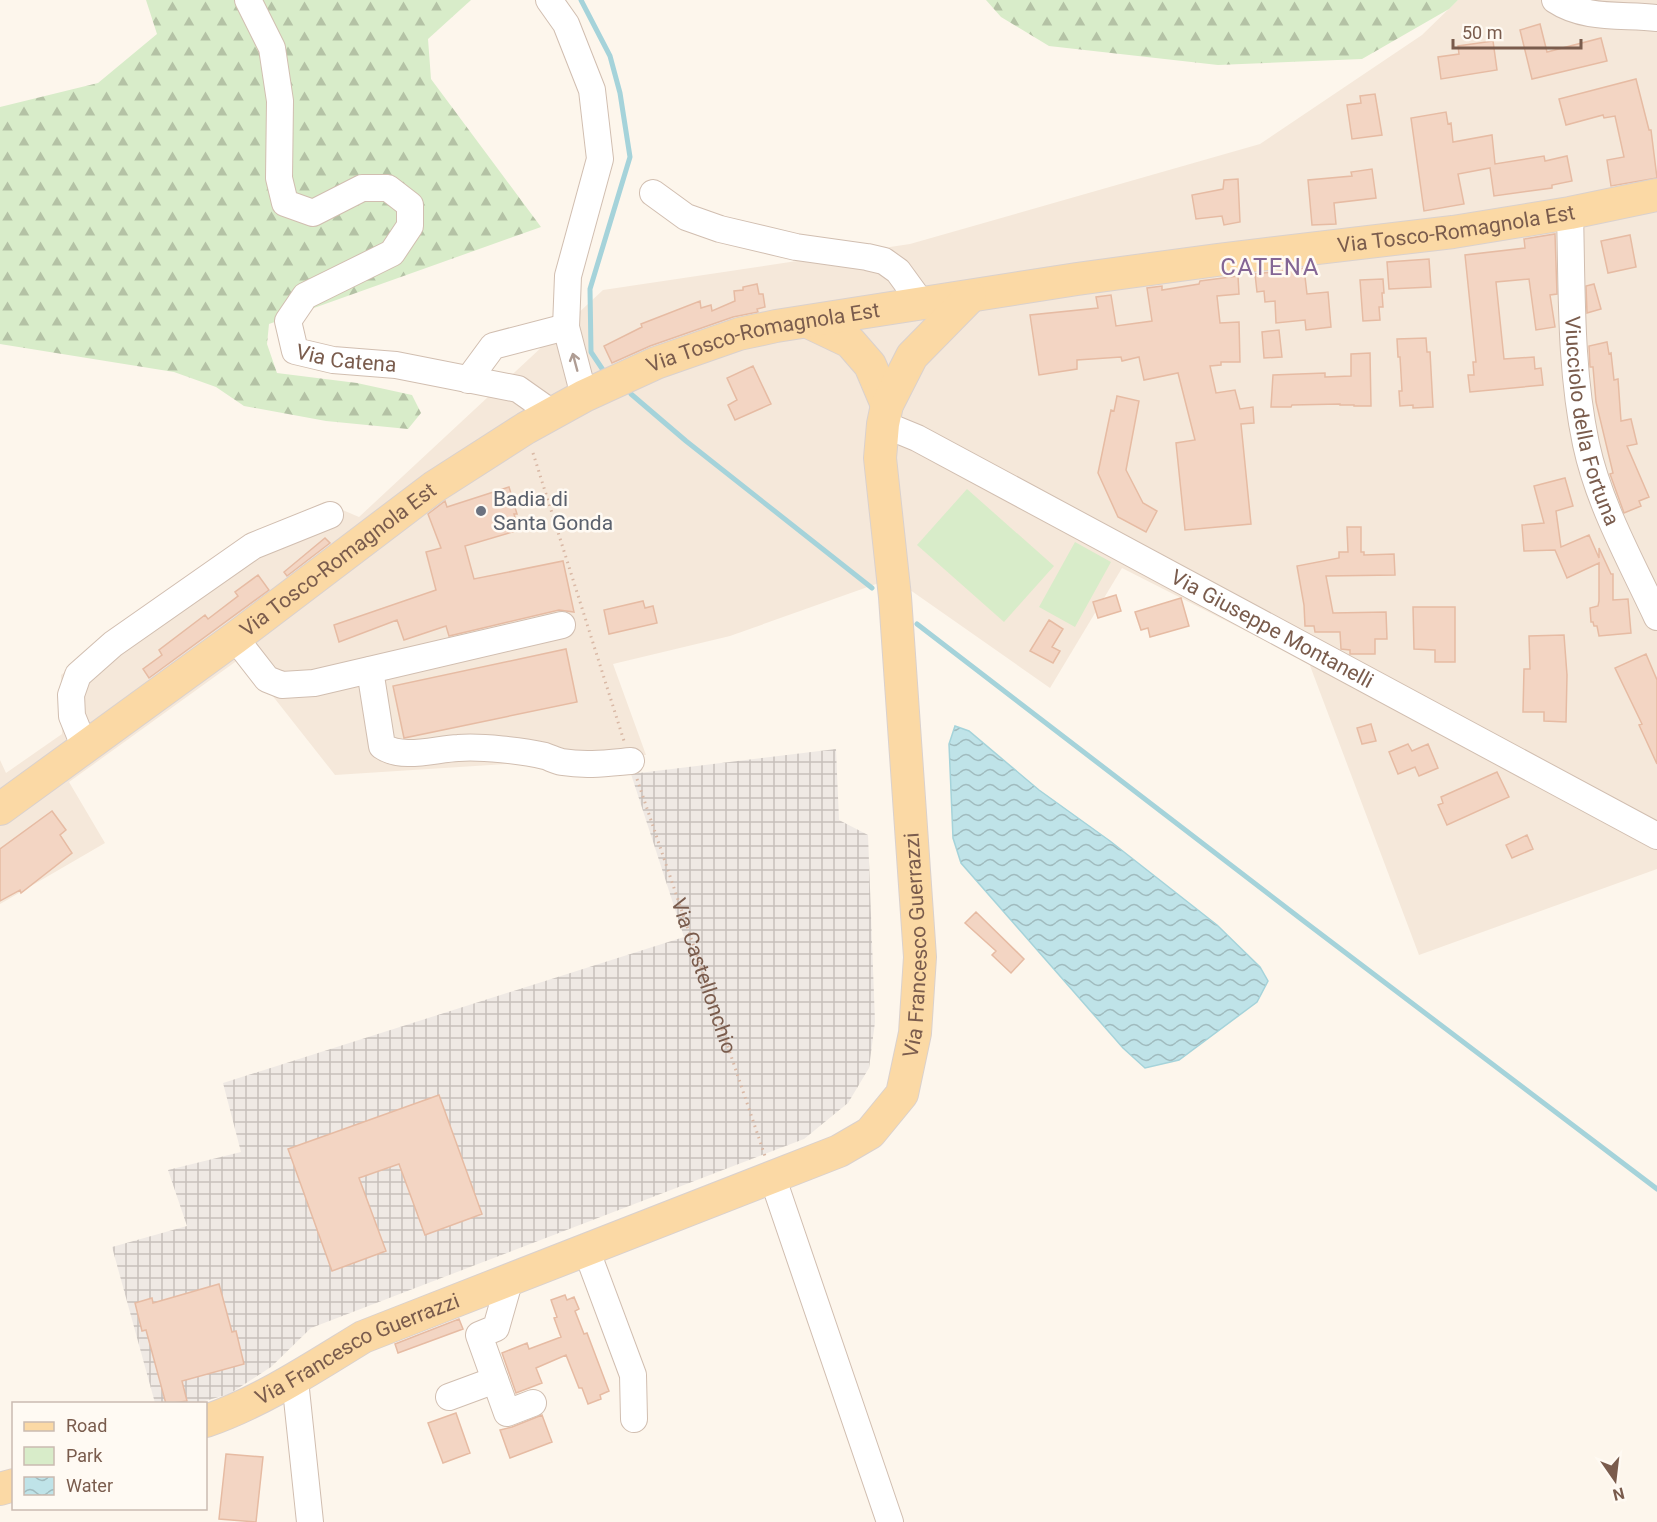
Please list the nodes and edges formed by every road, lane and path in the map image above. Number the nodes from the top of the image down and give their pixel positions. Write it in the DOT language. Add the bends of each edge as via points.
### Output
graph roads {
  1 [pos="248,0"];
  2 [pos="549,0"];
  3 [pos="1555,0"];
  4 [pos="1657,18"];
  5 [pos="653,193"];
  6 [pos="1657,195"];
  7 [pos="1570,213"];
  8 [pos="970,297"];
  9 [pos="922,304"];
  10 [pos="885,309"];
  11 [pos="808,322"];
  12 [pos="566,327"];
  13 [pos="912,356"];
  14 [pos="870,366"];
  15 [pos="468,380"];
  16 [pos="584,396"];
  17 [pos="885,415"];
  18 [pos="539,421"];
  19 [pos="330,515"];
  20 [pos="1657,616"];
  21 [pos="562,626"];
  22 [pos="235,638"];
  23 [pos="370,670"];
  24 [pos="85,748"];
  25 [pos="631,761"];
  26 [pos="0,809"];
  27 [pos="1657,836"];
  28 [pos="772,1176"];
  29 [pos="586,1249"];
  30 [pos="510,1279"];
  31 [pos="295,1380"];
  32 [pos="495,1380"];
  33 [pos="449,1397"];
  34 [pos="533,1403"];
  35 [pos="634,1419"];
  36 [pos="207,1420"];
  37 [pos="310,1522"];
  38 [pos="890,1522"];
  1 -- 15 [label="street, Via Catena" via="272,48 280,101 279,178 285,203 314,213 362,188 388,188 410,205 410,226 392,253 305,296 288,321 295,351"];
  2 -- 12 [label="street" via="566,24 592,90 600,159 568,276"];
  3 -- 4 [label="street" via="1566,8 1590,14"];
  5 -- 9 [label="street" via="686,217 720,229 796,247 885,261 898,271"];
  6 -- 7 [label="main road, Via Tosco-Romagnola Est"];
  7 -- 8 [label="main road, Via Tosco-Romagnola Est"];
  7 -- 20 [label="street, Viucciolo della Fortuna" via="1575,378 1586,446 1604,505"];
  8 -- 9 [label="main road, Via Tosco-Romagnola Est"];
  8 -- 13 [label="main road, Via Francesco Guerrazzi"];
  9 -- 10 [label="main road, Via Tosco-Romagnola Est"];
  10 -- 11 [label="main road, Via Tosco-Romagnola Est"];
  10 -- 13 [label="main road"];
  10 -- 14 [label="main road" via="874,337"];
  11 -- 14 [label="main road" via="850,342"];
  11 -- 16 [label="main road, Via Tosco-Romagnola Est" via="706,344"];
  12 -- 15 [label="street" via="494,346"];
  16 -- 12 [label="street, one-way"];
  13 -- 17 [label="main road, Via Francesco Guerrazzi"];
  14 -- 17 [label="main road"];
  15 -- 18 [label="street, Via Catena" via="518,389"];
  16 -- 18 [label="main road, Via Tosco-Romagnola Est"];
  17 -- 27 [label="street, Via Giuseppe Montanelli" via="917,438"];
  17 -- 28 [label="main road, Via Francesco Guerrazzi" via="880,458 895,597 920,957 915,1033 902,1094 870,1133 839,1151"];
  18 -- 22 [label="main road, Via Tosco-Romagnola Est" via="434,487"];
  18 -- 25 [label="path, Via Castellonchio" via="536,466"];
  19 -- 24 [label="street" via="254,546 113,644 78,675 71,696 72,716"];
  21 -- 23 [label="street"];
  22 -- 23 [label="street" via="267,679 282,685 314,683"];
  22 -- 24 [label="main road, Via Tosco-Romagnola Est"];
  23 -- 25 [label="street" via="382,746 390,752 471,747 594,765"];
  24 -- 26 [label="main road, Via Tosco-Romagnola Est"];
  25 -- 28 [label="path, Via Castellonchio"];
  28 -- 29 [label="main road, Via Francesco Guerrazzi"];
  28 -- 38 [label="street"];
  29 -- 30 [label="main road, Via Francesco Guerrazzi"];
  29 -- 35 [label="street" via="633,1375"];
  30 -- 31 [label="main road, Via Francesco Guerrazzi" via="363,1337"];
  30 -- 32 [label="street, Via Francesco Guerrazzi" via="496,1328 479,1335"];
  31 -- 36 [label="main road, Via Francesco Guerrazzi"];
  31 -- 37 [label="street"];
  32 -- 33 [label="street"];
  32 -- 34 [label="street, Via Francesco Guerrazzi" via="507,1413"];
}
